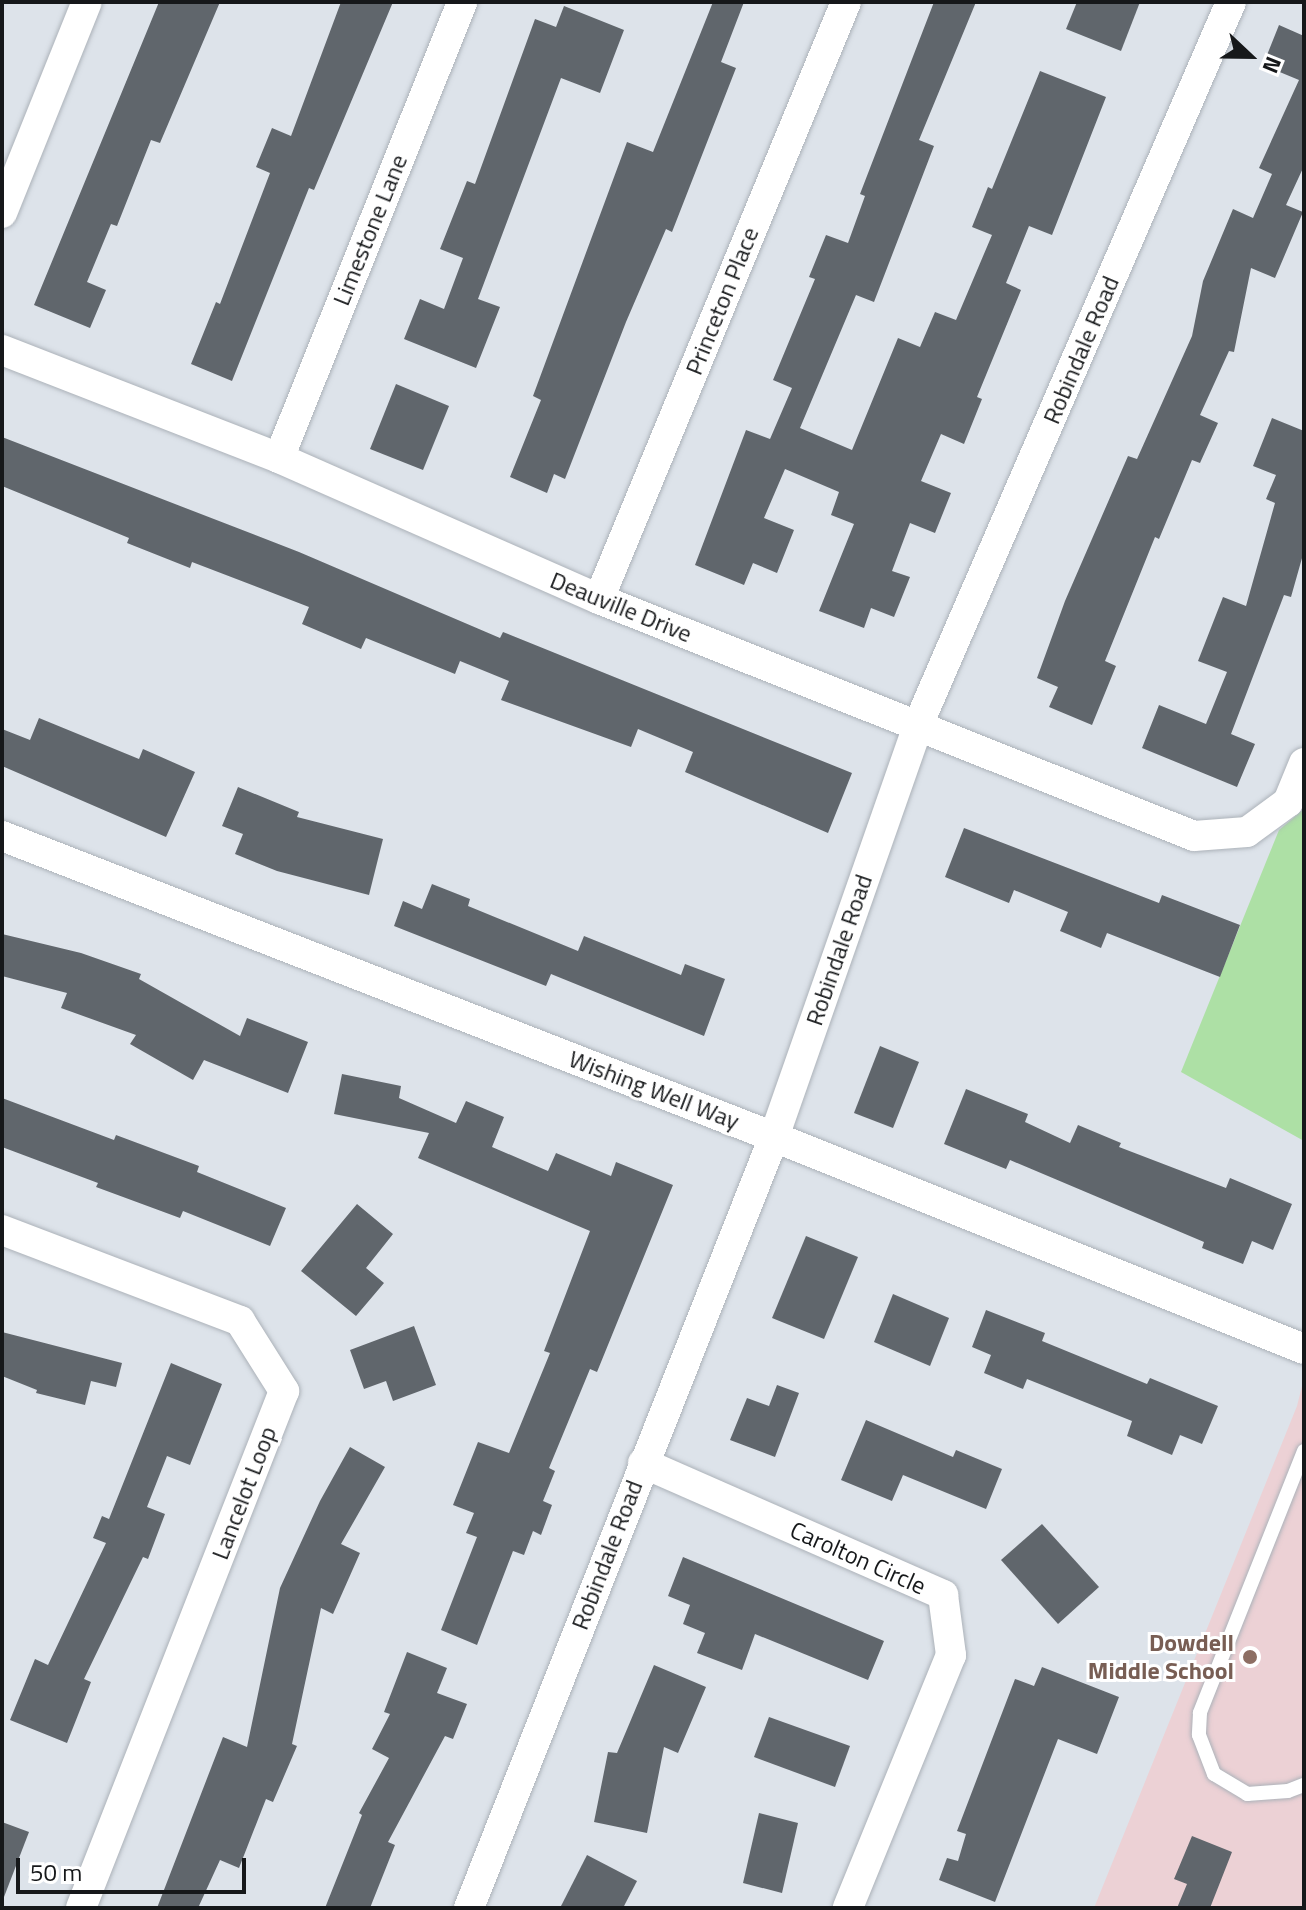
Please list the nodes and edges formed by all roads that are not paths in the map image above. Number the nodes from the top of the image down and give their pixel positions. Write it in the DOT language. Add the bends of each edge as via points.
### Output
graph roads {
  1 [pos="87,2"];
  2 [pos="462,2"];
  3 [pos="846,2"];
  4 [pos="1231,2"];
  5 [pos="2,213"];
  6 [pos="2,350"];
  7 [pos="279,458"];
  8 [pos="599,599"];
  9 [pos="918,725"];
  10 [pos="1304,763"];
  11 [pos="2,836"];
  12 [pos="774,1137"];
  13 [pos="2,1230"];
  14 [pos="1304,1349"];
  15 [pos="1304,1451"];
  16 [pos="643,1463"];
  17 [pos="1304,1785"];
  18 [pos="81,1908"];
  19 [pos="469,1908"];
  20 [pos="848,1908"];
  1 -- 5 [label="street"];
  2 -- 7 [label="street, Limestone Lane"];
  3 -- 8 [label="street, Princeton Place"];
  4 -- 9 [label="street, Robindale Road"];
  6 -- 7 [label="street, Deauville Drive"];
  7 -- 8 [label="street, Deauville Drive"];
  8 -- 9 [label="street, Deauville Drive"];
  9 -- 10 [label="street, Deauville Drive" via="1194,836 1247,832 1288,802"];
  9 -- 12 [label="street, Robindale Road"];
  11 -- 12 [label="street, Wishing Well Way"];
  12 -- 14 [label="street, Wishing Well Way"];
  12 -- 16 [label="street, Robindale Road"];
  13 -- 18 [label="street, Lancelot Loop" via="240,1321 284,1391"];
  15 -- 17 [label="lane" via="1200,1713 1199,1735 1214,1774 1247,1794"];
  16 -- 19 [label="street, Robindale Road"];
  16 -- 20 [label="street, Carolton Circle" via="943,1595 951,1655"];
}
